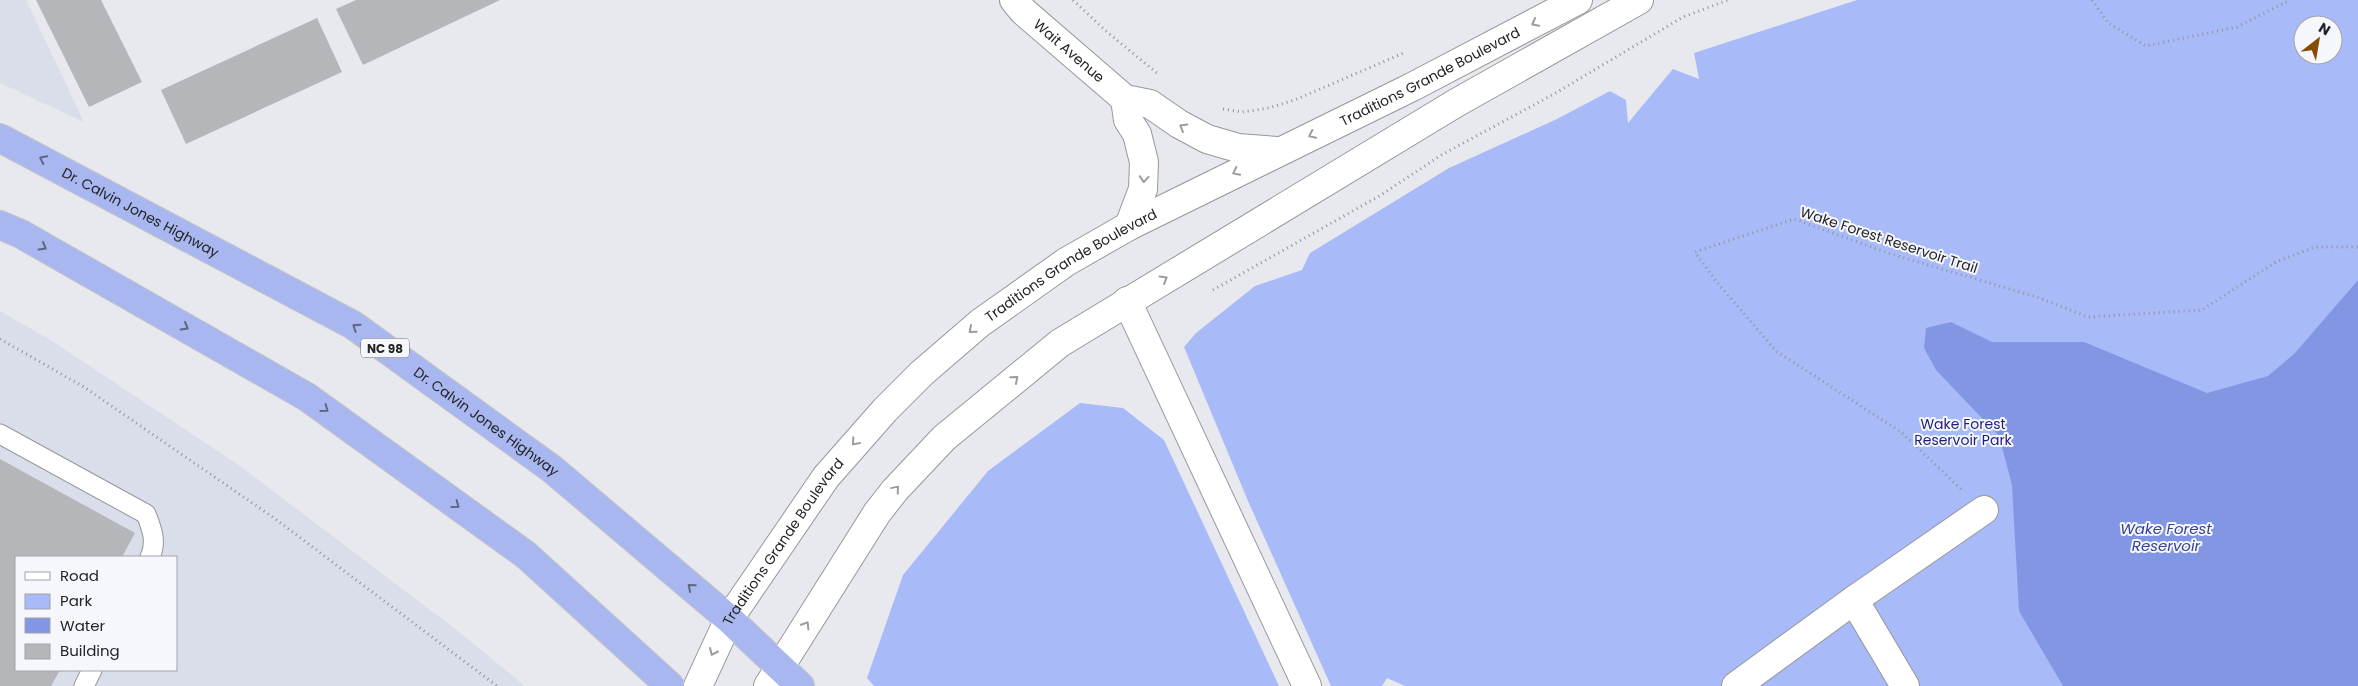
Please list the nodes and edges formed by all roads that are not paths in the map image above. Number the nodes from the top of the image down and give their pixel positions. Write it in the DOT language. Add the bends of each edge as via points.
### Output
graph roads {
  1 [pos="1014,0"];
  2 [pos="1578,0"];
  3 [pos="1639,0"];
  4 [pos="1126,100"];
  5 [pos="0,138"];
  6 [pos="1280,151"];
  7 [pos="0,225"];
  8 [pos="1129,226"];
  9 [pos="1127,301"];
  10 [pos="0,434"];
  11 [pos="1984,510"];
  12 [pos="150,556"];
  13 [pos="1854,600"];
  14 [pos="729,619"];
  15 [pos="92,671"];
  16 [pos="774,676"];
  17 [pos="84,686"];
  18 [pos="670,686"];
  19 [pos="698,686"];
  20 [pos="800,686"];
  21 [pos="1307,686"];
  22 [pos="1736,686"];
  23 [pos="1905,686"];
  1 -- 4 [label="main road, Wait Avenue" via="1022,11"];
  2 -- 6 [label="main road, Traditions Grande Boulevard, one-way" via="1412,87"];
  9 -- 3 [label="main road, one-way" via="1456,103"];
  6 -- 4 [label="main road, one-way" via="1224,145 1188,130 1150,104"];
  4 -- 8 [label="main road, one-way" via="1128,120 1137,134 1144,162 1143,189"];
  14 -- 5 [label="highway, Dr. Calvin Jones Highway / NC 98, one-way" via="552,468 352,325"];
  6 -- 8 [label="main road, Traditions Grande Boulevard, one-way"];
  7 -- 18 [label="highway, one-way" via="307,397 526,556"];
  8 -- 14 [label="main road, Traditions Grande Boulevard, one-way" via="1066,262 994,313 922,373 826,477"];
  16 -- 9 [label="main road, one-way" via="877,513 920,462 944,438 1060,343"];
  9 -- 21 [label="main road"];
  10 -- 12 [label="lane" via="146,514 154,531"];
  11 -- 13 [label="main road"];
  13 -- 22 [label="main road"];
  13 -- 23 [label="main road"];
  14 -- 16 [label="highway, Dr. Calvin Jones Highway / NC 98"];
  14 -- 19 [label="main road, Traditions Grande Boulevard, one-way"];
  15 -- 17 [label="lane"];
  16 -- 20 [label="highway, NC 98"];
}
